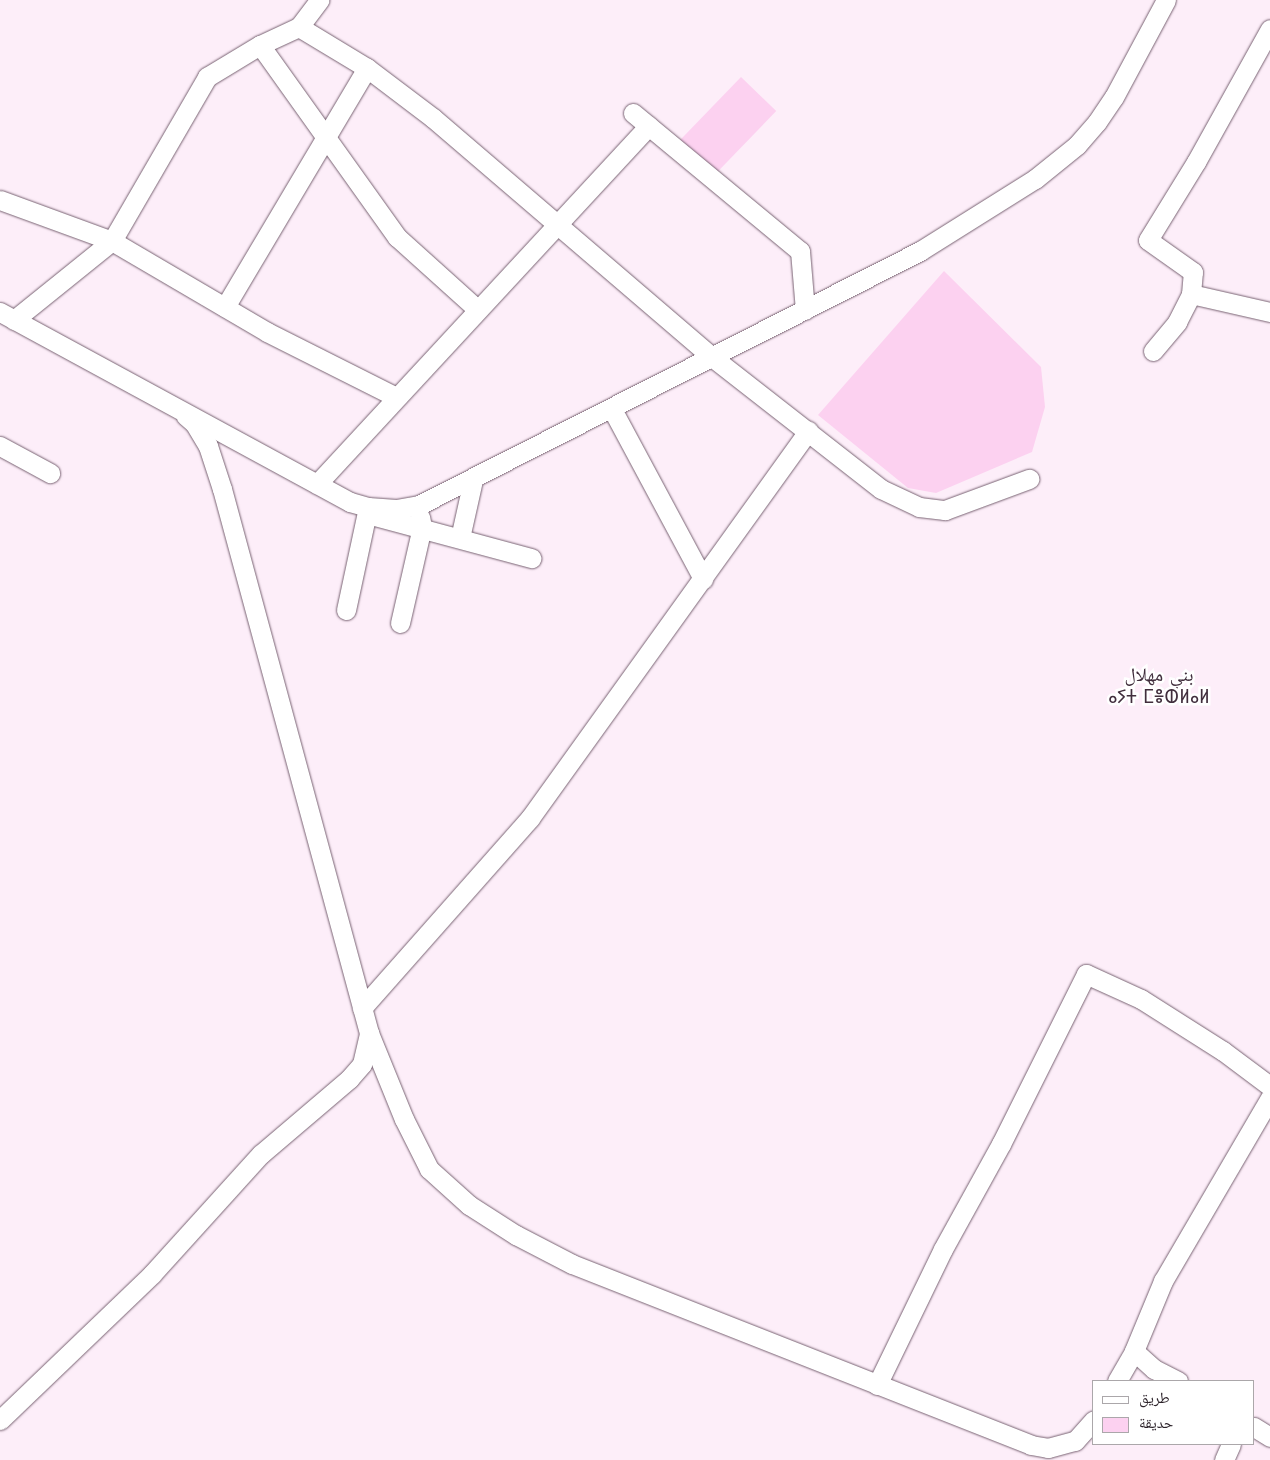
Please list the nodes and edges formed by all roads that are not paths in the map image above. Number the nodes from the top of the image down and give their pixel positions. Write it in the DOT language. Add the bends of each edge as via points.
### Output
graph roads {
  1 [pos="319,0"];
  2 [pos="1166,0"];
  3 [pos="299,27"];
  4 [pos="1270,29"];
  5 [pos="260,45"];
  6 [pos="367,68"];
  7 [pos="633,113"];
  8 [pos="649,126"];
  9 [pos="325,137"];
  10 [pos="0,200"];
  11 [pos="557,222"];
  12 [pos="112,241"];
  13 [pos="1191,294"];
  14 [pos="225,307"];
  15 [pos="477,309"];
  16 [pos="805,310"];
  17 [pos="1270,312"];
  18 [pos="7,316"];
  19 [pos="1153,351"];
  20 [pos="712,357"];
  21 [pos="396,398"];
  22 [pos="168,403"];
  23 [pos="612,409"];
  24 [pos="218,428"];
  25 [pos="808,431"];
  26 [pos="0,446"];
  27 [pos="208,446"];
  28 [pos="50,473"];
  29 [pos="1030,479"];
  30 [pos="473,480"];
  31 [pos="317,484"];
  32 [pos="419,505"];
  33 [pos="367,510"];
  34 [pos="422,527"];
  35 [pos="460,538"];
  36 [pos="531,558"];
  37 [pos="703,579"];
  38 [pos="346,610"];
  39 [pos="400,623"];
  40 [pos="362,1008"];
  41 [pos="369,1033"];
  42 [pos="349,1079"];
  43 [pos="387,1079"];
  44 [pos="1270,1086"];
  45 [pos="1270,1098"];
  46 [pos="1134,1351"];
  47 [pos="1118,1380"];
  48 [pos="1176,1380"];
  49 [pos="877,1385"];
  50 [pos="0,1420"];
  51 [pos="1092,1422"];
  52 [pos="1255,1428"];
  53 [pos="1270,1437"];
  54 [pos="1231,1445"];
  55 [pos="1027,1453"];
  56 [pos="1224,1460"];
  1 -- 3 [label="street"];
  2 -- 16 [label="street" via="1114,98 1092,128 1057,163 920,251"];
  3 -- 5 [label="street"];
  3 -- 6 [label="street"];
  4 -- 13 [label="street" via="1196,162 1148,240 1193,272"];
  5 -- 9 [label="street"];
  5 -- 12 [label="street" via="208,77"];
  6 -- 9 [label="street"];
  6 -- 11 [label="street" via="433,118"];
  7 -- 8 [label="street"];
  8 -- 11 [label="street"];
  8 -- 16 [label="street" via="800,251"];
  9 -- 14 [label="street"];
  9 -- 15 [label="street" via="396,237"];
  10 -- 12 [label="street"];
  11 -- 15 [label="street"];
  11 -- 20 [label="street"];
  12 -- 14 [label="street"];
  12 -- 18 [label="street"];
  13 -- 17 [label="street" via="1245,309"];
  13 -- 19 [label="street" via="1177,322"];
  14 -- 21 [label="street"];
  15 -- 21 [label="street"];
  16 -- 20 [label="street"];
  18 -- 22 [label="street"];
  20 -- 23 [label="street"];
  20 -- 25 [label="street"];
  21 -- 31 [label="street"];
  22 -- 24 [label="street"];
  22 -- 27 [label="street" via="194,423"];
  23 -- 30 [label="street"];
  23 -- 37 [label="street"];
  24 -- 27 [label="street"];
  24 -- 31 [label="street"];
  25 -- 29 [label="street" via="881,488 919,507 945,510"];
  25 -- 37 [label="street"];
  26 -- 28 [label="street"];
  27 -- 40 [label="street"];
  30 -- 32 [label="street"];
  30 -- 35 [label="street"];
  31 -- 33 [label="street"];
  32 -- 33 [label="street"];
  32 -- 34 [label="street"];
  33 -- 34 [label="street"];
  33 -- 38 [label="street"];
  34 -- 35 [label="street"];
  34 -- 39 [label="street"];
  35 -- 36 [label="street"];
  37 -- 40 [label="street" via="530,818"];
  40 -- 41 [label="street"];
  41 -- 42 [label="street" via="362,1064"];
  41 -- 43 [label="street"];
  42 -- 43 [label="street" via="367,1074"];
  42 -- 50 [label="street" via="261,1154 152,1274"];
  43 -- 49 [label="street" via="429,1169 469,1205 516,1235 572,1264"];
  44 -- 49 [label="street" via="1223,1051 1142,999 1086,974 1001,1144 943,1249"];
  45 -- 46 [label="street" via="1163,1281"];
  46 -- 47 [label="street"];
  46 -- 48 [label="street" via="1154,1369"];
  49 -- 55 [label="street"];
  51 -- 55 [label="street" via="1075,1441"];
  52 -- 53 [label="street"];
  54 -- 56 [label="street"];
}
